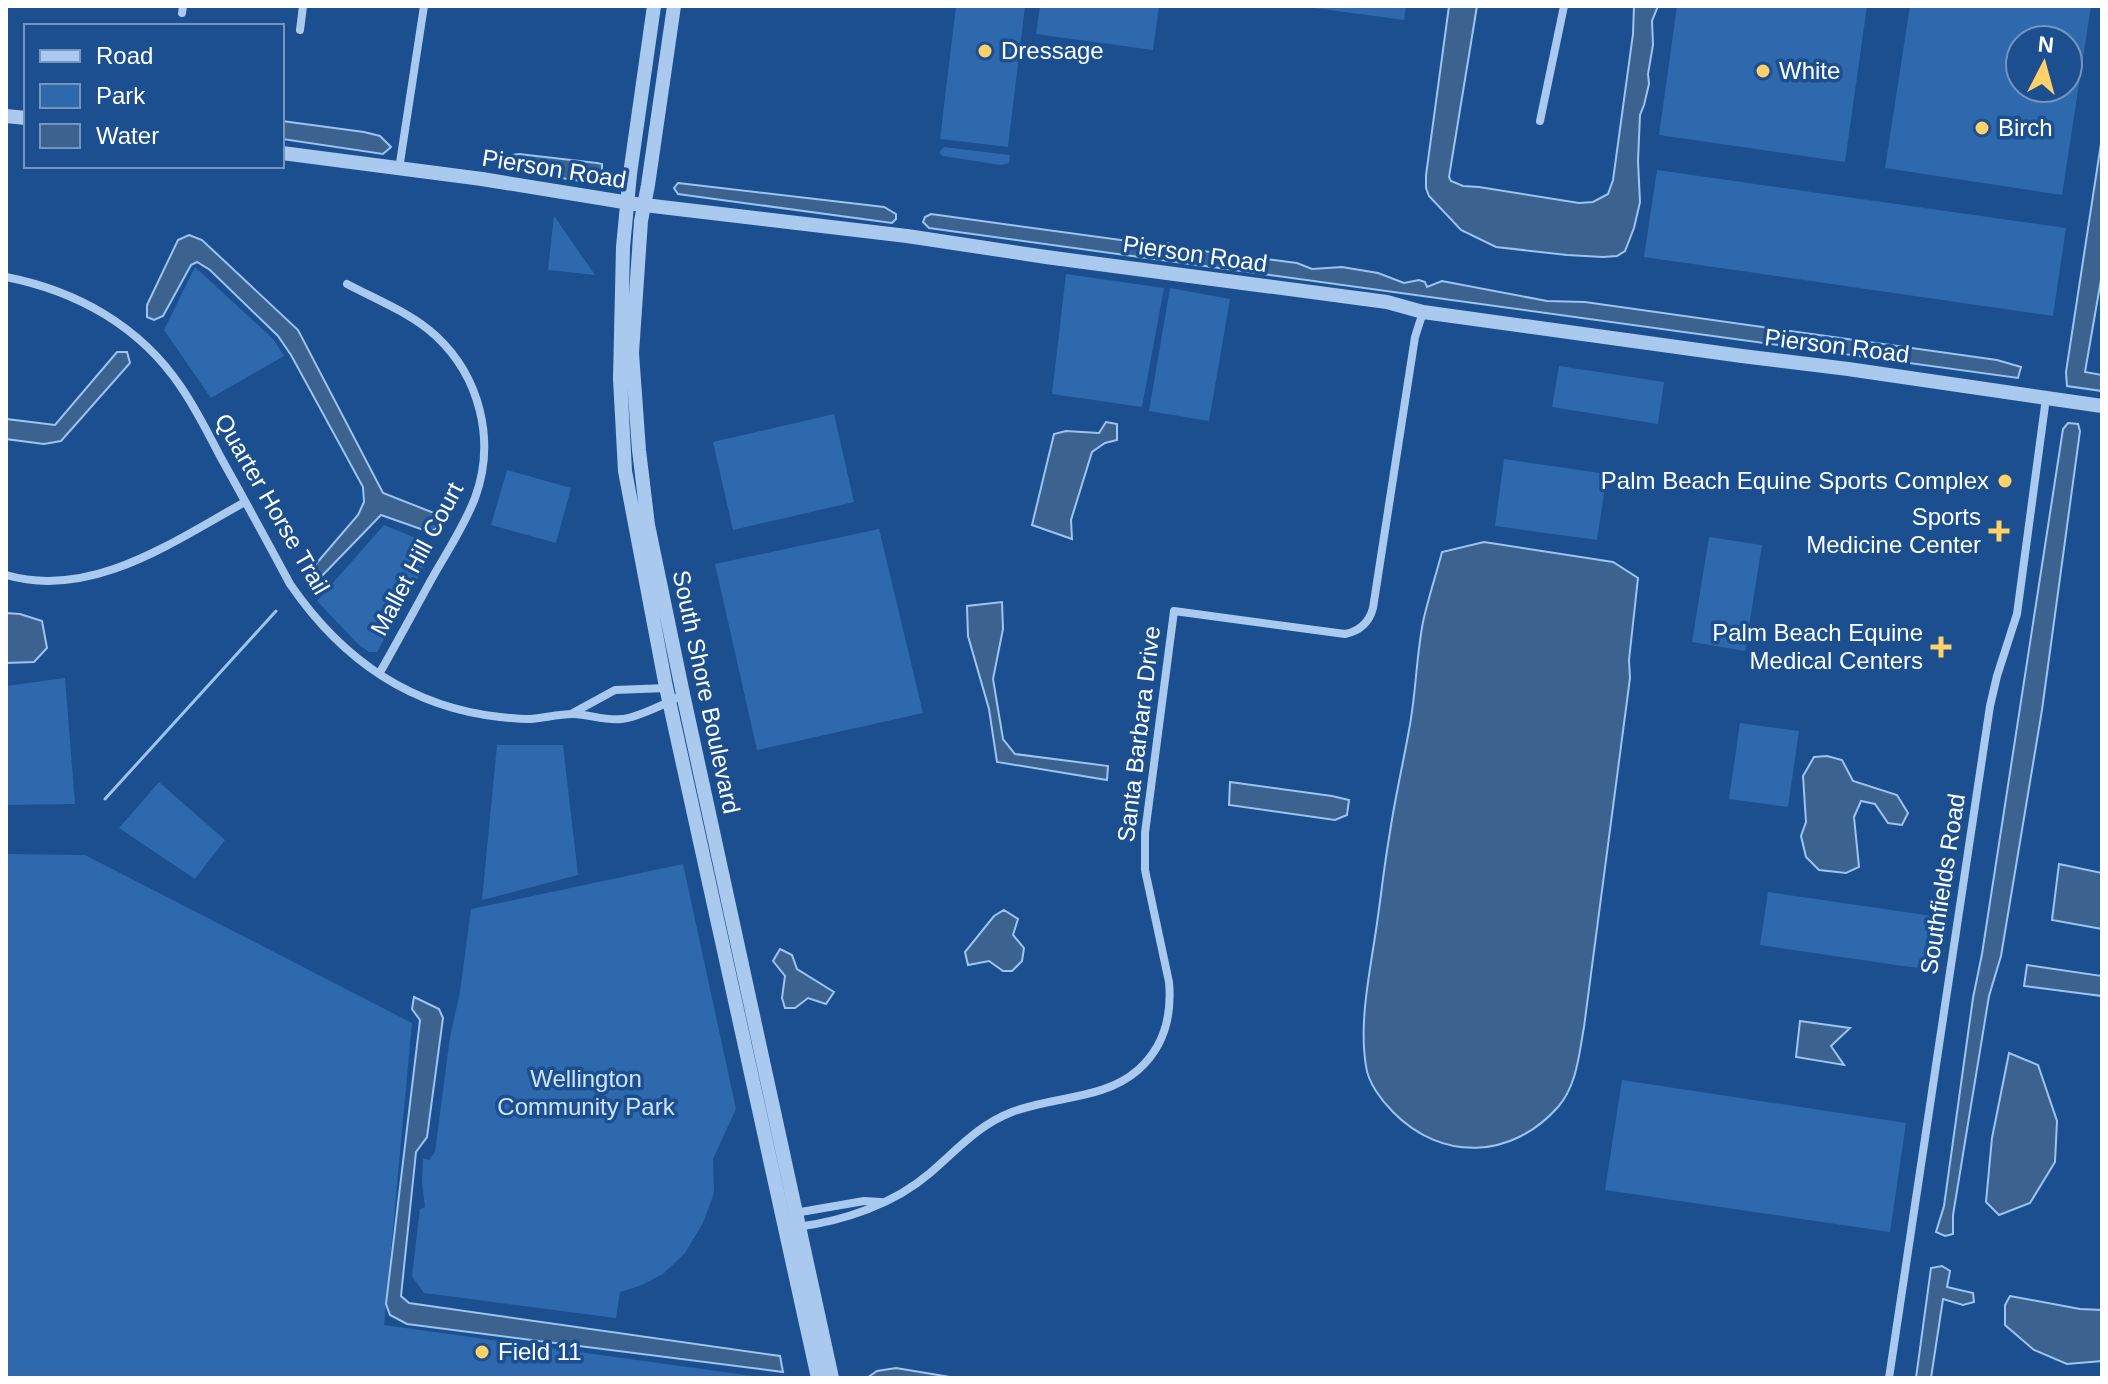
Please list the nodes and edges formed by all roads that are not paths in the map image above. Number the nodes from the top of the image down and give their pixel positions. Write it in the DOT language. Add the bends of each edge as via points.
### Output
graph roads {
  1 [pos="303,6"];
  2 [pos="424,6"];
  3 [pos="654,6"];
  4 [pos="674,6"];
  5 [pos="1564,6"];
  6 [pos="300,30"];
  7 [pos="1540,121"];
  8 [pos="284,153"];
  9 [pos="399,169"];
  10 [pos="627,203"];
  11 [pos="644,205"];
  12 [pos="6,277"];
  13 [pos="347,284"];
  14 [pos="1423,312"];
  15 [pos="2046,398"];
  16 [pos="2102,406"];
  17 [pos="245,502"];
  18 [pos="6,575"];
  19 [pos="379,674"];
  20 [pos="666,687"];
  21 [pos="683,694"];
  22 [pos="670,703"];
  23 [pos="571,714"];
  24 [pos="882,1202"];
  25 [pos="793,1222"];
  26 [pos="818,1378"];
  27 [pos="832,1378"];
  28 [pos="1889,1378"];
  1 -- 6 [label="street"];
  2 -- 9 [label="street"];
  3 -- 10 [label="street, South Shore Boulevard"];
  4 -- 11 [label="street, South Shore Boulevard"];
  5 -- 7 [label="street"];
  8 -- 9 [label="street, Pierson Road"];
  9 -- 10 [label="street, Pierson Road"];
  10 -- 11 [label="street, Pierson Road"];
  10 -- 20 [label="street, South Shore Boulevard" via="620,379 625,471"];
  11 -- 14 [label="street, Pierson Road" via="907,236 1387,302"];
  11 -- 21 [label="street, South Shore Boulevard" via="632,353 639,450 648,525"];
  12 -- 17 [label="street, Quarter Horse Trail" via="73,296 146,345 180,385"];
  13 -- 19 [label="street, Mallet Hill Court" via="418,322 448,348 471,385 483,427 483,468 474,500"];
  14 -- 15 [label="street, Pierson Road"];
  14 -- 24 [label="street, Santa Barbara Drive" via="1368,620 1345,634 1174,611 1145,833 1145,870 1170,996 1158,1045 1135,1072 1109,1087 1011,1112 986,1125 917,1183"];
  15 -- 16 [label="street, Pierson Road"];
  15 -- 28 [label="street, Southfields Road" via="2017,614 1989,714"];
  17 -- 18 [label="street" via="124,566 59,580"];
  17 -- 19 [label="street, Quarter Horse Trail" via="306,607 337,642"];
  19 -- 23 [label="street, Quarter Horse Trail" via="428,699 482,715 528,719"];
  20 -- 21 [label="street, Quarter Horse Trail"];
  20 -- 22 [label="street, South Shore Boulevard"];
  20 -- 23 [label="street, Quarter Horse Trail" via="615,690"];
  21 -- 22 [label="street, Quarter Horse Trail"];
  21 -- 25 [label="street, South Shore Boulevard"];
  22 -- 23 [label="street, Quarter Horse Trail" via="622,720"];
  22 -- 25 [label="street, South Shore Boulevard"];
  24 -- 25 [label="street, Santa Barbara Drive" via="864,1201"];
  24 -- 25 [label="street, Santa Barbara Drive" via="867,1211"];
  25 -- 26 [label="street, South Shore Boulevard"];
  25 -- 27 [label="street, South Shore Boulevard"];
}
